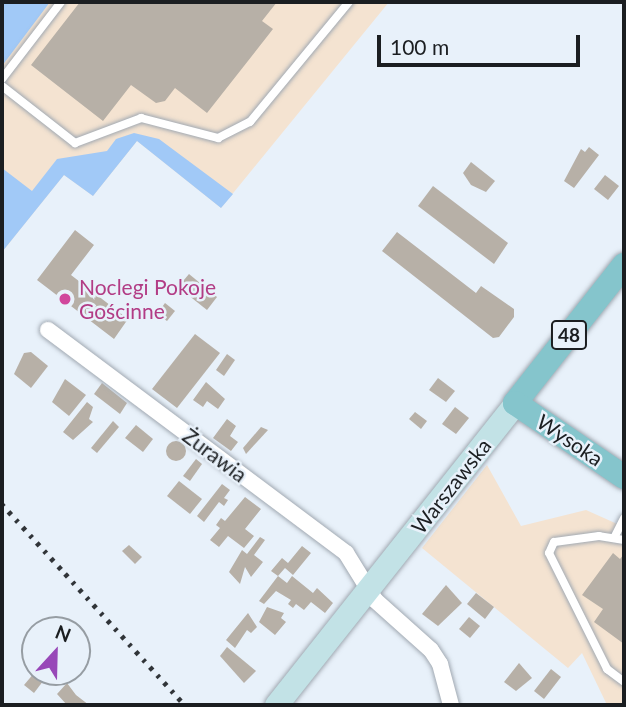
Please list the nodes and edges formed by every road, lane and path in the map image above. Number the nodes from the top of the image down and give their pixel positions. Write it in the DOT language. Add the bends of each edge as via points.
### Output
graph roads {
  1 [pos="61,2"];
  2 [pos="349,2"];
  3 [pos="2,79"];
  4 [pos="2,86"];
  5 [pos="624,266"];
  6 [pos="48,330"];
  7 [pos="515,404"];
  8 [pos="619,469"];
  9 [pos="624,519"];
  10 [pos="615,536"];
  11 [pos="624,540"];
  12 [pos="368,591"];
  13 [pos="624,682"];
  14 [pos="276,705"];
  15 [pos="451,705"];
  1 -- 3 [label="lane"];
  2 -- 4 [label="lane" via="250,122 218,138 141,118 75,143"];
  5 -- 7 [label="main road, Warszawska / 48"];
  6 -- 12 [label="street, Żurawia" via="346,553"];
  7 -- 8 [label="main road, Wysoka"];
  7 -- 12 [label="main road, Warszawska"];
  9 -- 10 [label="lane"];
  10 -- 11 [label="lane"];
  10 -- 13 [label="lane" via="554,542 549,553 607,669"];
  12 -- 14 [label="main road, Warszawska"];
  12 -- 15 [label="street, Żurawia" via="431,650 440,664"];
}
